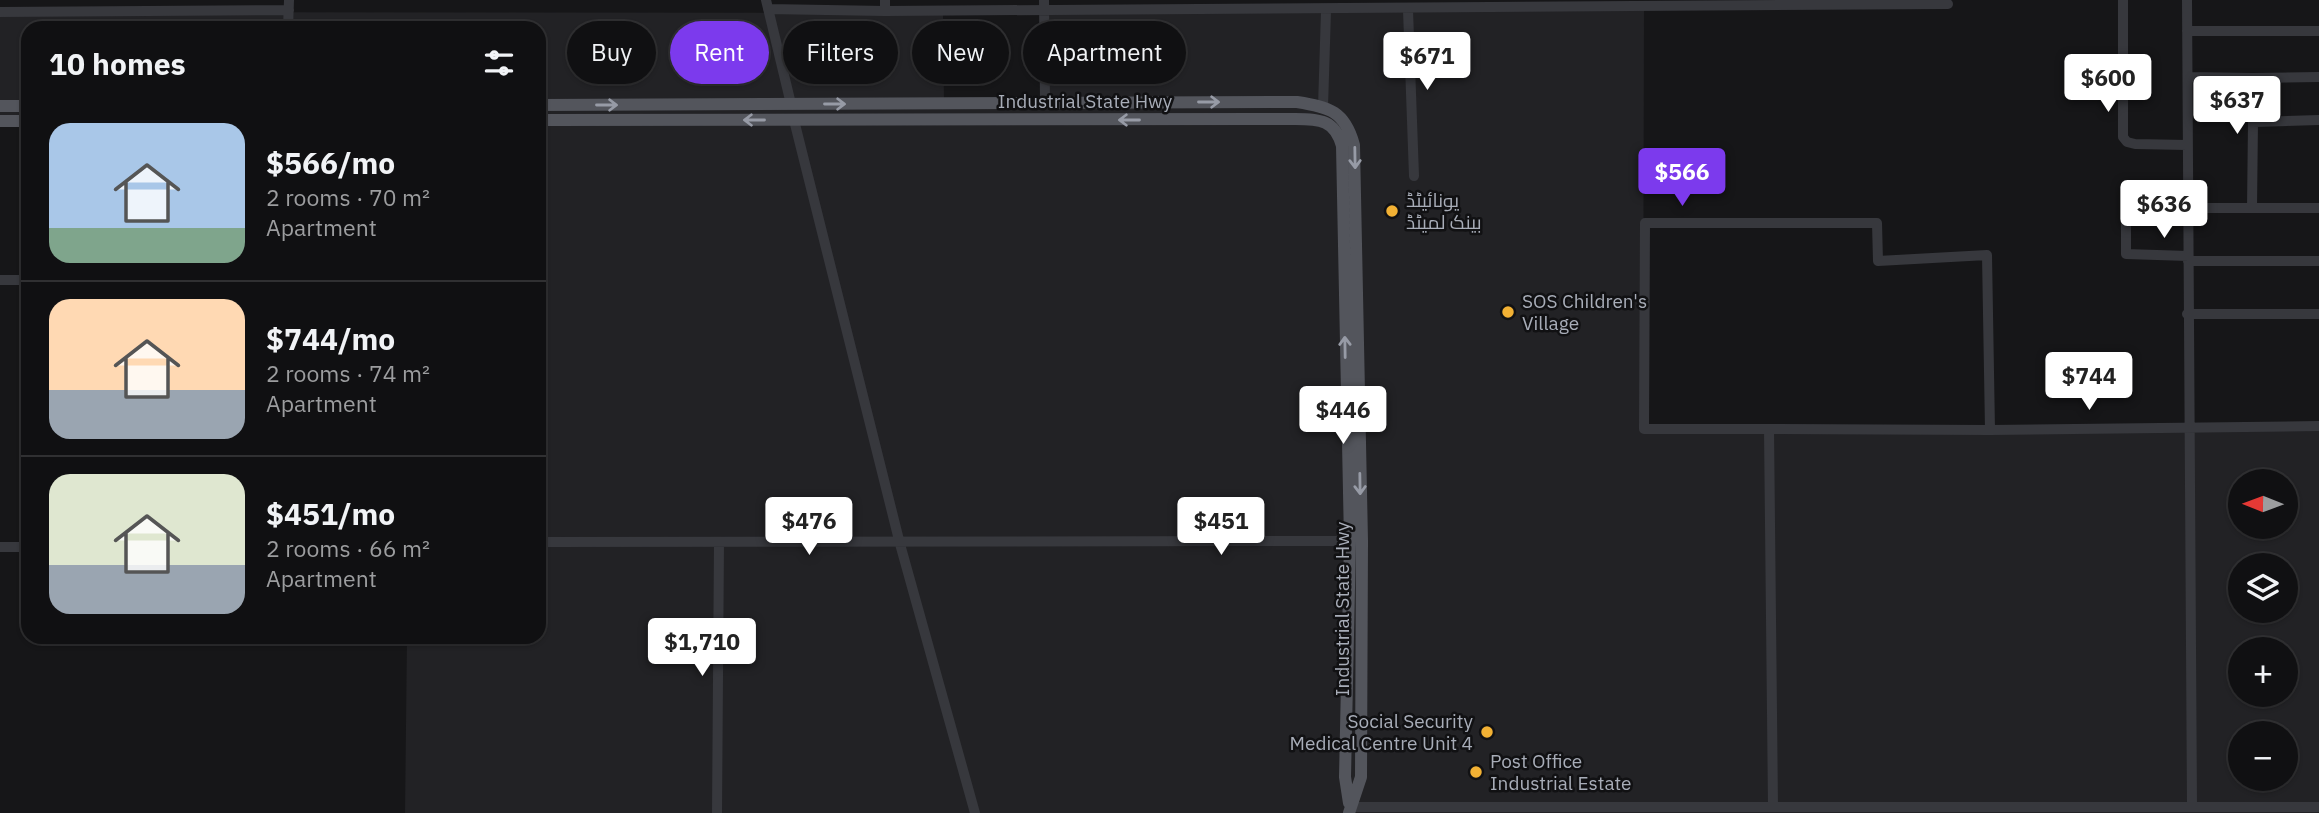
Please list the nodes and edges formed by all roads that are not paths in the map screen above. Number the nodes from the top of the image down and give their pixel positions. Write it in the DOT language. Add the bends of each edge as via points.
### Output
graph roads {
  1 [pos="1044,0"];
  2 [pos="2123,0"];
  3 [pos="2187,0"];
  4 [pos="767,4"];
  5 [pos="1565,4"];
  6 [pos="1948,4"];
  7 [pos="289,5"];
  8 [pos="1346,5"];
  9 [pos="885,6"];
  10 [pos="1408,10"];
  11 [pos="1326,11"];
  12 [pos="0,12"];
  13 [pos="1044,13"];
  14 [pos="2187,31"];
  15 [pos="2319,31"];
  16 [pos="2188,77"];
  17 [pos="2319,77"];
  18 [pos="2253,78"];
  19 [pos="868,103"];
  20 [pos="1045,103"];
  21 [pos="714,104"];
  22 [pos="791,104"];
  23 [pos="0,106"];
  24 [pos="21,106"];
  25 [pos="546,106"];
  26 [pos="1323,107"];
  27 [pos="546,120"];
  28 [pos="714,120"];
  29 [pos="794,120"];
  30 [pos="868,120"];
  31 [pos="2319,120"];
  32 [pos="0,121"];
  33 [pos="21,121"];
  34 [pos="2253,121"];
  35 [pos="2187,145"];
  36 [pos="1414,176"];
  37 [pos="2126,185"];
  38 [pos="2252,208"];
  39 [pos="2319,208"];
  40 [pos="2187,212"];
  41 [pos="2126,216"];
  42 [pos="2188,259"];
  43 [pos="2319,261"];
  44 [pos="0,280"];
  45 [pos="21,280"];
  46 [pos="2187,314"];
  47 [pos="2319,314"];
  48 [pos="2189,426"];
  49 [pos="2319,426"];
  50 [pos="1769,429"];
  51 [pos="1990,430"];
  52 [pos="899,541"];
  53 [pos="1356,541"];
  54 [pos="546,542"];
  55 [pos="719,542"];
  56 [pos="0,547"];
  57 [pos="21,547"];
  58 [pos="1773,807"];
  59 [pos="2192,807"];
  60 [pos="2319,807"];
  61 [pos="1349,810"];
  62 [pos="2033,810"];
  63 [pos="718,813"];
  64 [pos="975,813"];
  1 -- 13 [label="street"];
  2 -- 35 [label="street" via="2123,137 2135,144"];
  3 -- 14 [label="street"];
  4 -- 9 [label="street"];
  4 -- 22 [label="street"];
  5 -- 6 [label="street"];
  5 -- 10 [label="street"];
  7 -- 12 [label="street"];
  8 -- 10 [label="street"];
  8 -- 11 [label="street"];
  9 -- 13 [label="street"];
  10 -- 36 [label="street"];
  11 -- 13 [label="street"];
  11 -- 26 [label="street"];
  13 -- 20 [label="street"];
  14 -- 15 [label="street"];
  14 -- 16 [label="street"];
  16 -- 18 [label="street"];
  16 -- 35 [label="street"];
  17 -- 18 [label="street"];
  18 -- 34 [label="street"];
  19 -- 20 [label="main road, Industrial State Hwy"];
  22 -- 19 [label="main road, Industrial State Hwy, one-way"];
  19 -- 30 [label="main road"];
  20 -- 26 [label="main road, Industrial State Hwy, one-way" via="1297,102"];
  21 -- 22 [label="main road, Industrial State Hwy"];
  25 -- 21 [label="main road, Industrial State Hwy, one-way"];
  21 -- 28 [label="main road"];
  23 -- 24 [label="main road"];
  26 -- 53 [label="main road, Industrial State Hwy, one-way" via="1344,119 1354,145"];
  27 -- 28 [label="main road, Industrial State Hwy"];
  29 -- 28 [label="main road, Industrial State Hwy, one-way"];
  29 -- 30 [label="main road, Industrial State Hwy"];
  29 -- 52 [label="street"];
  53 -- 30 [label="main road, Industrial State Hwy, one-way" via="1342,146 1335,127 1319,119"];
  31 -- 34 [label="street"];
  32 -- 33 [label="main road"];
  34 -- 38 [label="street"];
  35 -- 40 [label="street"];
  37 -- 41 [label="street"];
  38 -- 39 [label="street"];
  38 -- 40 [label="street"];
  40 -- 41 [label="street"];
  40 -- 42 [label="street"];
  41 -- 42 [label="street" via="2126,254"];
  42 -- 43 [label="street"];
  42 -- 46 [label="street"];
  44 -- 45 [label="street"];
  46 -- 47 [label="street"];
  46 -- 48 [label="street"];
  48 -- 49 [label="street"];
  48 -- 51 [label="street"];
  48 -- 59 [label="street"];
  50 -- 51 [label="street"];
  50 -- 51 [label="street" via="1644,429 1645,223 1877,223 1878,261 1987,255"];
  50 -- 58 [label="street"];
  52 -- 53 [label="street"];
  52 -- 55 [label="street"];
  52 -- 64 [label="street"];
  53 -- 61 [label="main road, Industrial State Hwy" via="1345,777"];
  54 -- 55 [label="street"];
  55 -- 63 [label="street"];
  56 -- 57 [label="street"];
  58 -- 61 [label="street"];
  58 -- 62 [label="street"];
  59 -- 60 [label="street"];
  59 -- 62 [label="street"];
}
